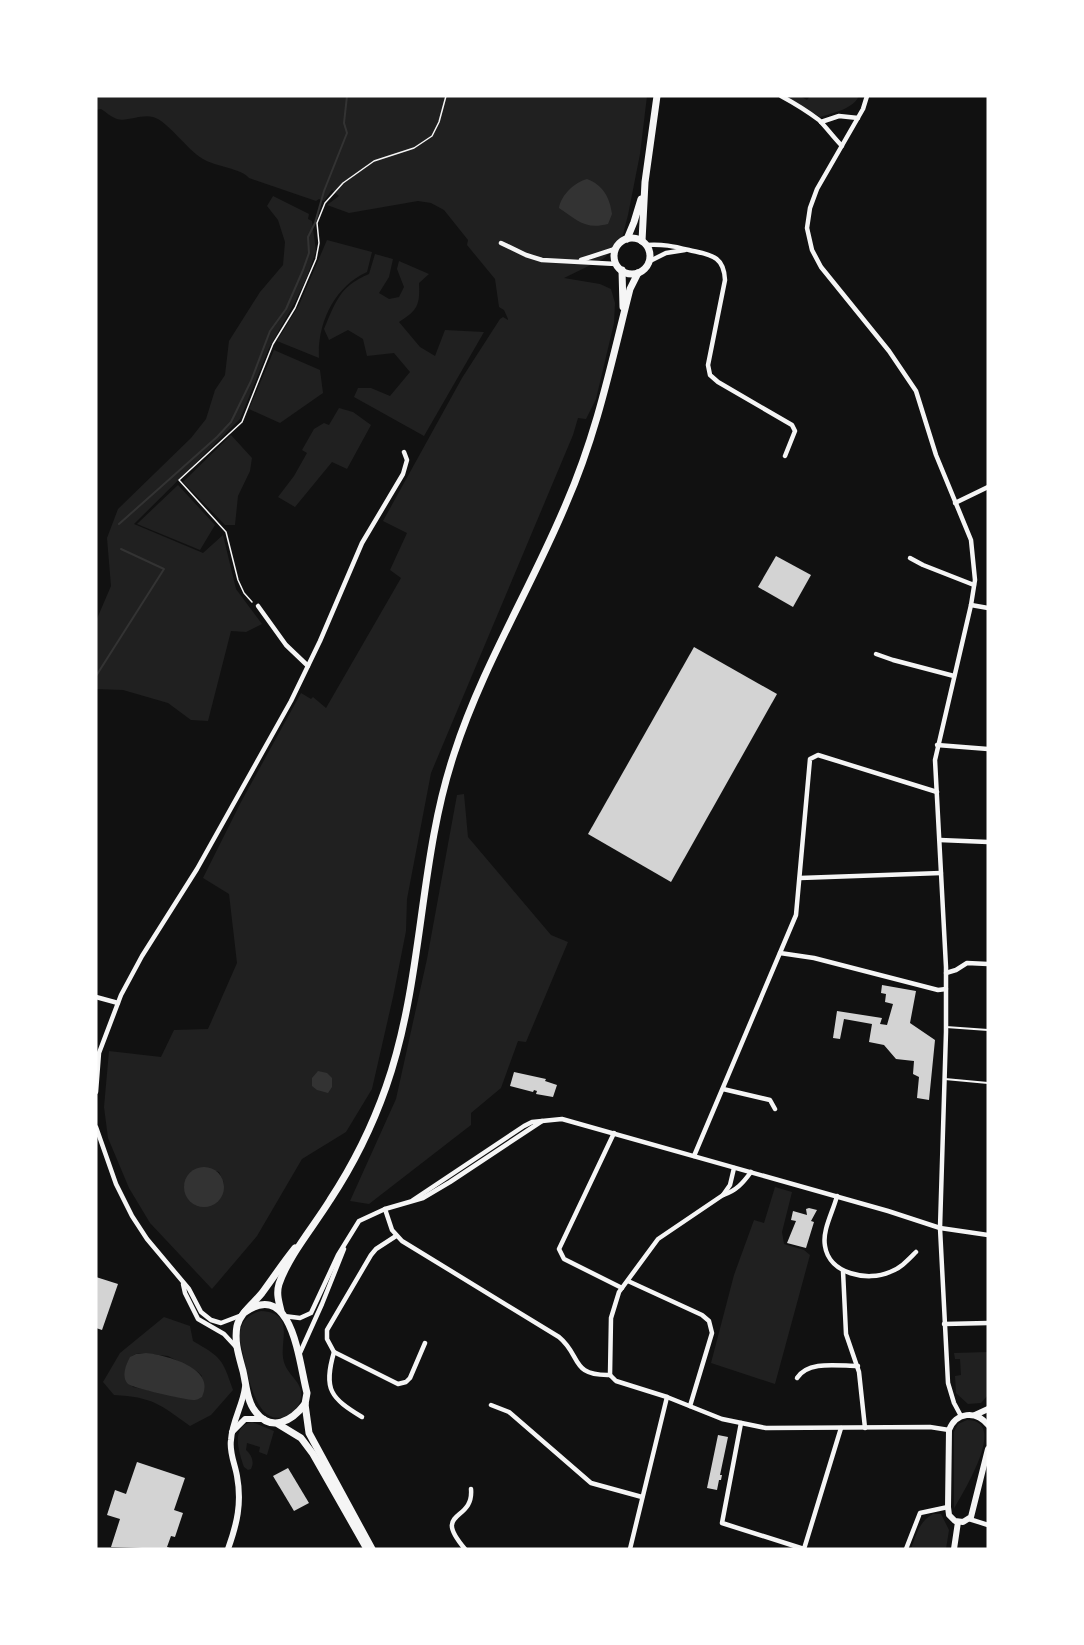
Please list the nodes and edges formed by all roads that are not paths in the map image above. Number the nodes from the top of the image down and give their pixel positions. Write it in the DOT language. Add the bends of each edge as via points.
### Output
graph roads {
  1 [pos="657,96"];
  2 [pos="781,96"];
  3 [pos="867,96"];
  4 [pos="858,118"];
  5 [pos="821,122"];
  6 [pos="842,146"];
  7 [pos="645,182"];
  8 [pos="627,239"];
  9 [pos="501,243"];
  10 [pos="644,243"];
  11 [pos="615,249"];
  12 [pos="688,250"];
  13 [pos="576,261"];
  14 [pos="648,262"];
  15 [pos="616,264"];
  16 [pos="622,270"];
  17 [pos="638,273"];
  18 [pos="622,320"];
  19 [pos="404,452"];
  20 [pos="785,456"];
  21 [pos="988,487"];
  22 [pos="955,503"];
  23 [pos="910,558"];
  24 [pos="975,585"];
  25 [pos="971,605"];
  26 [pos="258,606"];
  27 [pos="988,608"];
  28 [pos="876,654"];
  29 [pos="308,666"];
  30 [pos="954,676"];
  31 [pos="937,745"];
  32 [pos="988,749"];
  33 [pos="937,792"];
  34 [pos="940,840"];
  35 [pos="988,842"];
  36 [pos="941,873"];
  37 [pos="800,878"];
  38 [pos="780,953"];
  39 [pos="988,964"];
  40 [pos="946,973"];
  41 [pos="946,989"];
  42 [pos="96,997"];
  43 [pos="118,1003"];
  44 [pos="946,1026"];
  45 [pos="988,1030"];
  46 [pos="945,1079"];
  47 [pos="988,1083"];
  48 [pos="723,1089"];
  49 [pos="96,1092"];
  50 [pos="775,1109"];
  51 [pos="96,1127"];
  52 [pos="614,1133"];
  53 [pos="694,1156"];
  54 [pos="734,1168"];
  55 [pos="751,1172"];
  56 [pos="723,1195"];
  57 [pos="837,1196"];
  58 [pos="385,1209"];
  59 [pos="313,1226"];
  60 [pos="940,1228"];
  61 [pos="988,1235"];
  62 [pos="396,1236"];
  63 [pos="346,1241"];
  64 [pos="916,1252"];
  65 [pos="843,1271"];
  66 [pos="628,1281"];
  67 [pos="183,1284"];
  68 [pos="622,1288"];
  69 [pos="243,1314"];
  70 [pos="283,1314"];
  71 [pos="988,1323"];
  72 [pos="944,1324"];
  73 [pos="425,1343"];
  74 [pos="236,1347"];
  75 [pos="334,1352"];
  76 [pos="298,1357"];
  77 [pos="858,1366"];
  78 [pos="610,1375"];
  79 [pos="797,1378"];
  80 [pos="246,1383"];
  81 [pos="667,1397"];
  82 [pos="305,1404"];
  83 [pos="491,1405"];
  84 [pos="690,1406"];
  85 [pos="988,1409"];
  86 [pos="975,1415"];
  87 [pos="961,1416"];
  88 [pos="362,1417"];
  89 [pos="264,1419"];
  90 [pos="273,1422"];
  91 [pos="741,1423"];
  92 [pos="988,1425"];
  93 [pos="841,1428"];
  94 [pos="865,1428"];
  95 [pos="949,1430"];
  96 [pos="232,1433"];
  97 [pos="988,1449"];
  98 [pos="988,1463"];
  99 [pos="983,1470"];
  100 [pos="471,1489"];
  101 [pos="642,1497"];
  102 [pos="948,1507"];
  103 [pos="969,1519"];
  104 [pos="958,1522"];
  105 [pos="988,1525"];
  106 [pos="228,1549"];
  107 [pos="367,1549"];
  108 [pos="372,1549"];
  109 [pos="465,1549"];
  110 [pos="630,1549"];
  111 [pos="906,1549"];
  112 [pos="954,1549"];
  1 -- 7 [label="main road"];
  2 -- 5 [label="street"];
  3 -- 4 [label="street"];
  4 -- 5 [label="street" via="838,116"];
  4 -- 6 [label="street"];
  5 -- 6 [label="street"];
  6 -- 22 [label="street" via="810,208 807,228 812,249 821,267 916,391"];
  7 -- 8 [label="main road"];
  7 -- 10 [label="main road"];
  8 -- 10 [label="main road" via="637,238"];
  8 -- 11 [label="main road"];
  9 -- 13 [label="street" via="542,260"];
  10 -- 12 [label="street"];
  10 -- 14 [label="main road" via="650,256"];
  11 -- 13 [label="street"];
  11 -- 15 [label="main road"];
  12 -- 14 [label="street" via="666,253"];
  12 -- 20 [label="street" via="714,256 724,271 708,364 710,375 792,425 795,430"];
  13 -- 15 [label="street"];
  14 -- 17 [label="main road"];
  15 -- 16 [label="main road"];
  16 -- 17 [label="main road"];
  16 -- 18 [label="main road"];
  17 -- 18 [label="main road"];
  18 -- 59 [label="main road" via="588,449 567,503 488,669 454,754 433,838 414,968 394,1062 357,1155"];
  19 -- 29 [label="street" via="407,460 403,474 362,543"];
  21 -- 22 [label="street"];
  22 -- 24 [label="street" via="971,540"];
  23 -- 24 [label="street"];
  24 -- 25 [label="street"];
  25 -- 27 [label="street"];
  25 -- 30 [label="street"];
  26 -- 29 [label="street" via="286,645"];
  28 -- 30 [label="street"];
  29 -- 43 [label="street" via="197,869 142,956"];
  30 -- 31 [label="street"];
  31 -- 32 [label="street"];
  31 -- 33 [label="street"];
  33 -- 34 [label="street"];
  33 -- 37 [label="street" via="813,756 809,764"];
  34 -- 35 [label="street"];
  34 -- 36 [label="street"];
  36 -- 37 [label="street"];
  36 -- 40 [label="street"];
  37 -- 38 [label="street" via="796,915"];
  38 -- 41 [label="street"];
  38 -- 48 [label="street"];
  39 -- 40 [label="street" via="967,963"];
  40 -- 41 [label="street"];
  41 -- 44 [label="street"];
  42 -- 43 [label="street"];
  43 -- 49 [label="street" via="99,1053"];
  44 -- 45 [label="lane"];
  44 -- 46 [label="street"];
  46 -- 47 [label="lane"];
  46 -- 60 [label="street"];
  48 -- 50 [label="street" via="770,1100"];
  48 -- 53 [label="street"];
  51 -- 67 [label="street" via="125,1204"];
  52 -- 53 [label="street"];
  52 -- 58 [label="street" via="570,1120 543,1120 423,1198"];
  52 -- 68 [label="street" via="559,1250 564,1259"];
  53 -- 54 [label="street"];
  54 -- 55 [label="street"];
  54 -- 56 [label="street"];
  55 -- 56 [label="street" via="738,1187"];
  55 -- 57 [label="street"];
  56 -- 66 [label="street" via="658,1239"];
  57 -- 60 [label="street"];
  57 -- 65 [label="street" via="825,1245 831,1259"];
  58 -- 62 [label="street"];
  58 -- 63 [label="street" via="359,1221"];
  59 -- 69 [label="main road"];
  59 -- 70 [label="main road" via="279,1285"];
  60 -- 61 [label="street"];
  60 -- 72 [label="street"];
  62 -- 75 [label="street" via="376,1249 327,1330"];
  62 -- 78 [label="street" via="559,1337 585,1371"];
  63 -- 70 [label="street" via="311,1313 300,1318"];
  63 -- 76 [label="street"];
  64 -- 65 [label="street" via="886,1274 865,1276"];
  65 -- 77 [label="street" via="846,1334"];
  66 -- 68 [label="street"];
  66 -- 84 [label="street" via="702,1314 710,1323 711,1336"];
  67 -- 69 [label="street" via="211,1320 225,1323"];
  67 -- 74 [label="street" via="198,1319 224,1334"];
  68 -- 78 [label="street" via="612,1312"];
  69 -- 70 [label="main road" via="262,1304"];
  69 -- 74 [label="main road" via="237,1326"];
  70 -- 76 [label="main road"];
  71 -- 72 [label="street"];
  72 -- 87 [label="street" via="948,1383"];
  73 -- 75 [label="street" via="410,1378 398,1384"];
  74 -- 80 [label="main road"];
  75 -- 88 [label="street" via="330,1381 334,1397"];
  76 -- 82 [label="main road" via="307,1393"];
  77 -- 79 [label="street" via="808,1368"];
  77 -- 94 [label="street"];
  78 -- 81 [label="street" via="616,1381"];
  80 -- 89 [label="main road" via="251,1403"];
  80 -- 96 [label="street"];
  81 -- 84 [label="street"];
  81 -- 101 [label="street"];
  82 -- 90 [label="main road" via="292,1419"];
  82 -- 108 [label="main road" via="309,1433"];
  83 -- 101 [label="street" via="509,1412 591,1483"];
  84 -- 91 [label="street"];
  85 -- 86 [label="street"];
  86 -- 87 [label="street"];
  86 -- 92 [label="street"];
  87 -- 95 [label="street"];
  89 -- 90 [label="main road"];
  89 -- 96 [label="street" via="245,1419"];
  90 -- 107 [label="main road" via="294,1433 308,1447"];
  91 -- 93 [label="street" via="774,1429"];
  91 -- 93 [label="street" via="722,1523 804,1549"];
  93 -- 94 [label="street"];
  94 -- 95 [label="street"];
  95 -- 102 [label="street"];
  96 -- 106 [label="street" via="230,1446 240,1503"];
  97 -- 99 [label="street"];
  98 -- 99 [label="street"];
  99 -- 103 [label="street"];
  100 -- 109 [label="street" via="469,1504 452,1527"];
  101 -- 110 [label="street"];
  102 -- 104 [label="street" via="951,1518"];
  102 -- 111 [label="street" via="920,1513"];
  103 -- 104 [label="street"];
  103 -- 105 [label="street"];
  104 -- 112 [label="street"];
}
